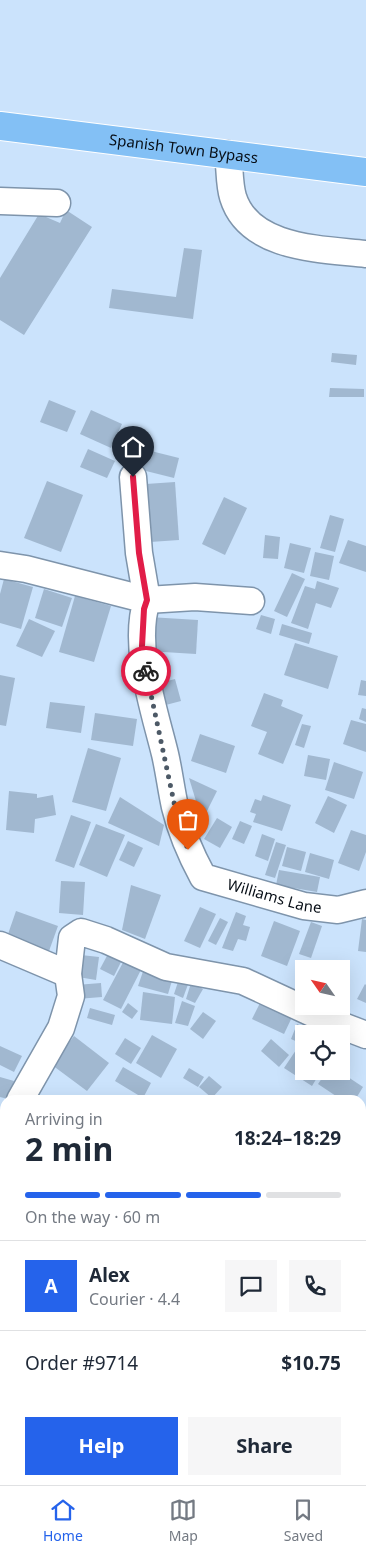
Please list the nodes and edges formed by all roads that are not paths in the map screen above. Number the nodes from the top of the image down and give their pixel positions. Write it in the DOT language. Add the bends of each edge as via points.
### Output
graph roads {
  1 [pos="0,126"];
  2 [pos="228,154"];
  3 [pos="366,172"];
  4 [pos="0,201"];
  5 [pos="57,203"];
  6 [pos="366,254"];
  7 [pos="133,477"];
  8 [pos="0,565"];
  9 [pos="147,600"];
  10 [pos="251,601"];
  11 [pos="366,903"];
  12 [pos="0,945"];
  13 [pos="68,974"];
  14 [pos="366,1035"];
  15 [pos="23,1095"];
  1 -- 2 [label="main road, Spanish Town Bypass"];
  2 -- 3 [label="main road, Spanish Town Bypass"];
  2 -- 6 [label="street" via="232,195 246,221 260,232 318,249"];
  4 -- 5 [label="street"];
  7 -- 9 [label="street" via="139,553"];
  8 -- 9 [label="street"];
  9 -- 10 [label="street" via="195,596"];
  9 -- 11 [label="street, Williams Lane" via="142,646 153,712 166,756 175,807 188,850 203,878 304,906 338,910"];
  12 -- 13 [label="street"];
  13 -- 14 [label="street" via="72,938 81,932 166,967 243,981"];
  13 -- 15 [label="street" via="71,996 61,1028"];
}
